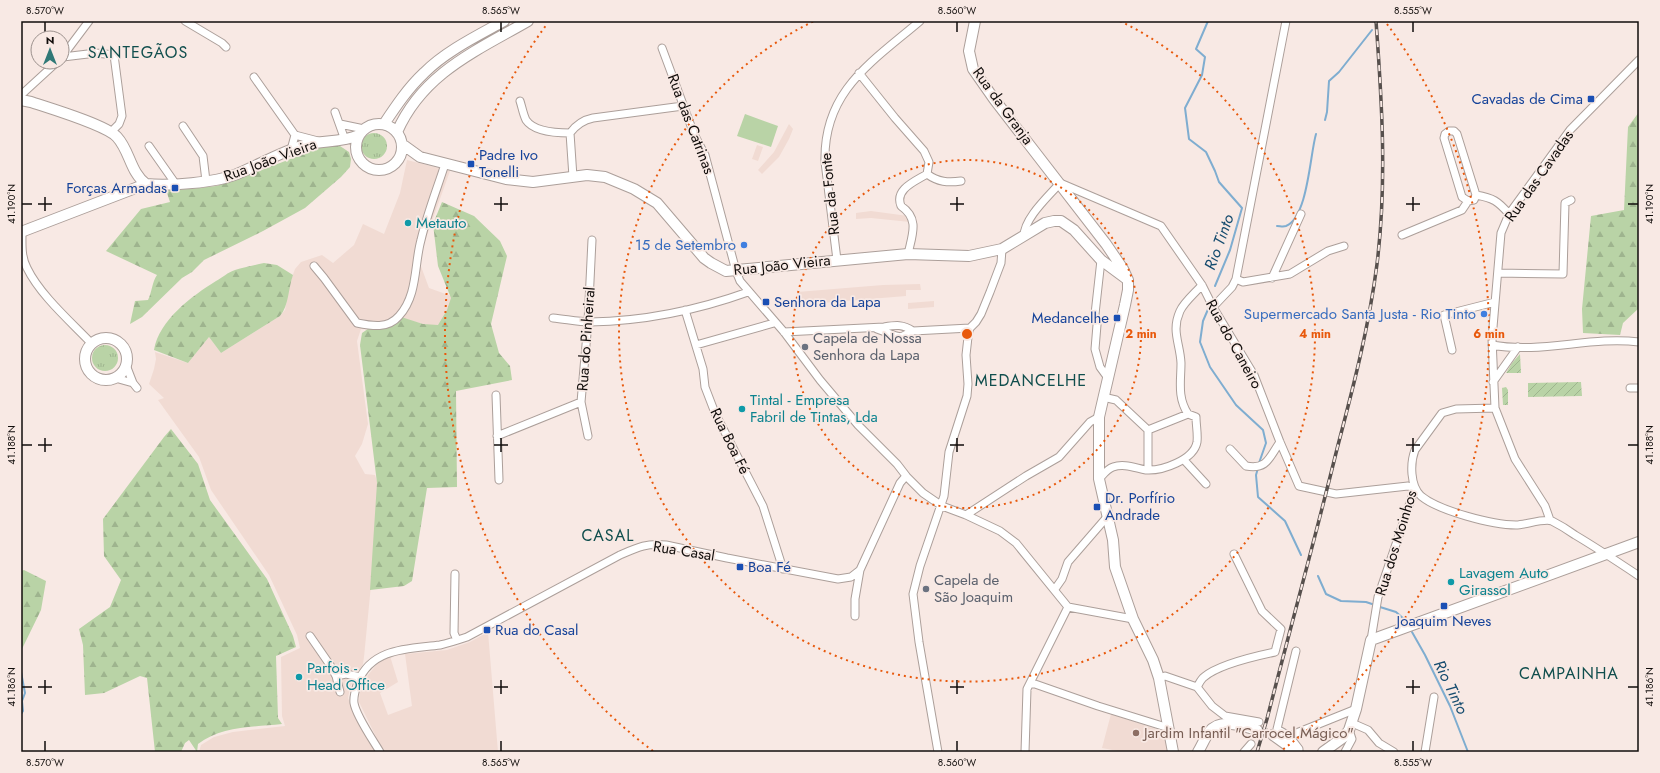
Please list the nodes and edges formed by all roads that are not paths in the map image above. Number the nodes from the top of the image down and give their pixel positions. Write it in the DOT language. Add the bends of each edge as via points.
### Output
graph roads {
  1 [pos="89,21"];
  2 [pos="185,21"];
  3 [pos="504,21"];
  4 [pos="528,21"];
  5 [pos="920,21"];
  6 [pos="975,21"];
  7 [pos="1286,21"];
  8 [pos="70,47"];
  9 [pos="226,47"];
  10 [pos="662,48"];
  11 [pos="70,57"];
  12 [pos="1639,60"];
  13 [pos="49,70"];
  14 [pos="859,73"];
  15 [pos="254,77"];
  16 [pos="21,95"];
  17 [pos="21,100"];
  18 [pos="520,101"];
  19 [pos="683,106"];
  20 [pos="335,112"];
  21 [pos="340,124"];
  22 [pos="384,124"];
  23 [pos="183,126"];
  24 [pos="111,132"];
  25 [pos="362,132"];
  26 [pos="397,132"];
  27 [pos="570,133"];
  28 [pos="295,135"];
  29 [pos="342,140"];
  30 [pos="320,141"];
  31 [pos="402,144"];
  32 [pos="149,146"];
  33 [pos="291,150"];
  34 [pos="356,152"];
  35 [pos="420,157"];
  36 [pos="398,161"];
  37 [pos="445,164"];
  38 [pos="927,174"];
  39 [pos="573,177"];
  40 [pos="206,181"];
  41 [pos="961,181"];
  42 [pos="175,183"];
  43 [pos="1060,183"];
  44 [pos="146,184"];
  45 [pos="1476,196"];
  46 [pos="1571,200"];
  47 [pos="1468,201"];
  48 [pos="1301,214"];
  49 [pos="1510,214"];
  50 [pos="22,232"];
  51 [pos="1402,235"];
  52 [pos="1024,236"];
  53 [pos="592,240"];
  54 [pos="1344,246"];
  55 [pos="1002,249"];
  56 [pos="908,254"];
  57 [pos="837,260"];
  58 [pos="1101,260"];
  59 [pos="314,266"];
  60 [pos="736,271"];
  61 [pos="1498,273"];
  62 [pos="1272,278"];
  63 [pos="1236,279"];
  64 [pos="1128,280"];
  65 [pos="1202,285"];
  66 [pos="748,292"];
  67 [pos="1495,302"];
  68 [pos="1213,307"];
  69 [pos="685,310"];
  70 [pos="553,318"];
  71 [pos="588,322"];
  72 [pos="774,323"];
  73 [pos="874,327"];
  74 [pos="970,328"];
  75 [pos="913,331"];
  76 [pos="784,332"];
  77 [pos="1639,342"];
  78 [pos="92,344"];
  79 [pos="696,345"];
  80 [pos="1492,345"];
  81 [pos="1518,347"];
  82 [pos="1452,350"];
  83 [pos="126,365"];
  84 [pos="115,378"];
  85 [pos="1108,378"];
  86 [pos="1493,382"];
  87 [pos="1630,388"];
  88 [pos="1639,388"];
  89 [pos="496,395"];
  90 [pos="1103,397"];
  91 [pos="581,402"];
  92 [pos="1495,408"];
  93 [pos="1188,414"];
  94 [pos="1099,417"];
  95 [pos="1148,430"];
  96 [pos="497,436"];
  97 [pos="588,436"];
  98 [pos="1280,442"];
  99 [pos="1230,449"];
  100 [pos="1184,460"];
  101 [pos="1148,470"];
  102 [pos="906,476"];
  103 [pos="1099,479"];
  104 [pos="498,480"];
  105 [pos="1206,484"];
  106 [pos="1415,488"];
  107 [pos="942,506"];
  108 [pos="966,515"];
  109 [pos="1107,517"];
  110 [pos="1550,520"];
  111 [pos="1639,542"];
  112 [pos="1234,554"];
  113 [pos="1607,554"];
  114 [pos="783,569"];
  115 [pos="860,570"];
  116 [pos="455,574"];
  117 [pos="1639,576"];
  118 [pos="1055,589"];
  119 [pos="1068,607"];
  120 [pos="855,616"];
  121 [pos="1133,619"];
  122 [pos="310,636"];
  123 [pos="457,640"];
  124 [pos="1371,640"];
  125 [pos="1296,651"];
  126 [pos="336,676"];
  127 [pos="361,677"];
  128 [pos="1159,678"];
  129 [pos="1030,684"];
  130 [pos="1197,687"];
  131 [pos="340,692"];
  132 [pos="1434,697"];
  133 [pos="1356,709"];
  134 [pos="1258,726"];
  135 [pos="1351,727"];
  136 [pos="1169,728"];
  137 [pos="1273,735"];
  138 [pos="1289,736"];
  139 [pos="1251,744"];
  140 [pos="380,752"];
  141 [pos="938,752"];
  142 [pos="1025,752"];
  143 [pos="1173,752"];
  144 [pos="1198,752"];
  145 [pos="1244,752"];
  146 [pos="1292,752"];
  147 [pos="1299,752"];
  148 [pos="1323,752"];
  149 [pos="1345,752"];
  150 [pos="1394,752"];
  151 [pos="1425,752"];
  1 -- 8 [label="street"];
  2 -- 9 [label="street"];
  3 -- 22 [label="street" via="467,42 424,72"];
  4 -- 26 [label="street" via="462,58 443,72 414,101"];
  5 -- 14 [label="street, Rua da Fonte"];
  6 -- 43 [label="street, Rua da Granja" via="969,51 973,69"];
  7 -- 63 [label="street"];
  10 -- 19 [label="street, Rua das Catrinas"];
  11 -- 24 [label="street" via="96,53 114,54 122,116"];
  12 -- 49 [label="street, Rua das Cavadas" via="1570,130"];
  13 -- 16 [label="street"];
  14 -- 38 [label="street" via="924,151 929,162"];
  14 -- 57 [label="street, Rua da Fonte" via="836,104 824,147"];
  15 -- 28 [label="street"];
  17 -- 24 [label="street"];
  18 -- 27 [label="street" via="530,125 547,132"];
  19 -- 27 [label="street" via="584,120"];
  19 -- 60 [label="street, Rua das Catrinas" via="705,155"];
  20 -- 21 [label="street"];
  21 -- 25 [label="street"];
  21 -- 29 [label="street"];
  22 -- 25 [label="street" via="376,124"];
  22 -- 26 [label="street"];
  23 -- 40 [label="street" via="203,156"];
  24 -- 44 [label="street" via="122,142 138,178"];
  25 -- 29 [label="street, Rua João Vieira"];
  25 -- 34 [label="street" via="356,144"];
  26 -- 31 [label="street"];
  27 -- 39 [label="street"];
  28 -- 30 [label="street"];
  28 -- 33 [label="street"];
  29 -- 30 [label="street, Rua João Vieira"];
  29 -- 34 [label="street, Rua João Vieira"];
  30 -- 33 [label="street, Rua João Vieira"];
  31 -- 35 [label="street, Rua João Vieira"];
  31 -- 36 [label="street" via="402,153"];
  32 -- 42 [label="street"];
  33 -- 40 [label="street, Rua João Vieira" via="236,174"];
  34 -- 36 [label="street" via="364,165 371,169 386,169"];
  35 -- 36 [label="street, Rua João Vieira"];
  35 -- 37 [label="street, Rua João Vieira"];
  37 -- 39 [label="street, Rua João Vieira" via="521,181"];
  37 -- 59 [label="street" via="421,238 413,289 399,316 388,325 357,323"];
  38 -- 41 [label="street" via="935,180 944,182"];
  38 -- 56 [label="street" via="903,189 900,194 901,206 910,214 913,224"];
  39 -- 60 [label="street, Rua João Vieira" via="596,175 634,189 656,203 711,263 726,271"];
  40 -- 42 [label="street, Rua João Vieira"];
  42 -- 44 [label="street, Rua João Vieira"];
  43 -- 52 [label="street" via="1028,221"];
  43 -- 64 [label="street, Rua da Granja" via="1118,261"];
  43 -- 65 [label="street, Rua do Caneiro" via="1161,226"];
  44 -- 50 [label="street, Rua João Vieira"];
  45 -- 47 [label="street" via="1474,200"];
  45 -- 47 [label="street" via="1457,134 1449,131 1444,138 1462,197"];
  45 -- 49 [label="street" via="1488,197 1498,202"];
  46 -- 61 [label="street" via="1565,203 1563,274"];
  47 -- 51 [label="street" via="1462,210"];
  48 -- 62 [label="street"];
  49 -- 61 [label="street, Rua das Cavadas" via="1501,233"];
  50 -- 78 [label="street" via="26,268 49,299"];
  52 -- 55 [label="street, Rua João Vieira"];
  52 -- 58 [label="street, Rua João Vieira" via="1045,223 1061,221 1074,230"];
  53 -- 71 [label="street, Rua do Pinheiral"];
  54 -- 62 [label="street" via="1328,251 1290,274"];
  55 -- 56 [label="street, Rua João Vieira" via="969,256"];
  55 -- 74 [label="street" via="1001,263 988,298 981,314"];
  56 -- 57 [label="street, Rua João Vieira"];
  57 -- 60 [label="street, Rua João Vieira"];
  58 -- 64 [label="street, Rua João Vieira"];
  58 -- 85 [label="street" via="1095,314 1095,349 1100,367"];
  60 -- 66 [label="street, Rua das Catrinas"];
  61 -- 67 [label="street, Rua das Cavadas"];
  62 -- 63 [label="street" via="1243,282"];
  63 -- 68 [label="street"];
  64 -- 85 [label="street" via="1125,305"];
  65 -- 68 [label="street, Rua do Caneiro"];
  65 -- 93 [label="street" via="1180,310 1175,327 1181,362 1179,390"];
  66 -- 69 [label="street"];
  66 -- 72 [label="street, Rua das Catrinas"];
  67 -- 80 [label="street, Rua das Cavadas"];
  67 -- 82 [label="street" via="1444,315"];
  68 -- 98 [label="street, Rua do Caneiro" via="1254,375"];
  69 -- 71 [label="street" via="647,318"];
  69 -- 79 [label="street, Rua Boa Fé"];
  70 -- 71 [label="street"];
  71 -- 91 [label="street, Rua do Pinheiral"];
  72 -- 76 [label="street, Rua das Catrinas"];
  72 -- 79 [label="street"];
  73 -- 75 [label="street" via="899,324"];
  73 -- 75 [label="street" via="901,337"];
  73 -- 76 [label="street"];
  74 -- 75 [label="street"];
  74 -- 107 [label="street" via="966,355 967,396 949,452"];
  76 -- 102 [label="street, Rua das Catrinas" via="858,425"];
  77 -- 81 [label="street" via="1609,341"];
  78 -- 83 [label="street" via="102,338 119,343 126,353"];
  78 -- 84 [label="street" via="85,355 87,368 96,378"];
  79 -- 114 [label="street, Rua Boa Fé" via="705,386 715,413 763,506"];
  80 -- 81 [label="street"];
  80 -- 86 [label="street, Rua das Cavadas"];
  81 -- 86 [label="street"];
  83 -- 84 [label="street"];
  83 -- 84 [label="street" via="135,386"];
  85 -- 90 [label="street"];
  86 -- 92 [label="street, Rua das Cavadas"];
  87 -- 88 [label="street"];
  89 -- 96 [label="street"];
  90 -- 94 [label="street"];
  90 -- 95 [label="street" via="1116,400"];
  91 -- 96 [label="street"];
  91 -- 97 [label="street, Rua do Pinheiral"];
  92 -- 106 [label="street, Rua dos Moinhos" via="1456,409 1442,413 1412,457"];
  92 -- 110 [label="street, Rua das Cavadas" via="1515,459 1545,506"];
  93 -- 95 [label="street"];
  93 -- 100 [label="street" via="1196,417 1197,443"];
  94 -- 103 [label="street"];
  94 -- 108 [label="street" via="1090,422 1059,457"];
  95 -- 101 [label="street"];
  96 -- 104 [label="street"];
  98 -- 99 [label="street" via="1265,464 1256,467 1246,466"];
  98 -- 106 [label="street, Rua do Caneiro" via="1299,486 1336,494 1408,486"];
  100 -- 101 [label="street"];
  100 -- 105 [label="street"];
  101 -- 103 [label="street" via="1114,466"];
  102 -- 107 [label="street, Rua das Catrinas" via="923,493"];
  102 -- 115 [label="street" via="900,483"];
  103 -- 109 [label="street"];
  106 -- 110 [label="street" via="1421,496 1445,509 1492,523 1517,525"];
  106 -- 124 [label="street, Rua dos Moinhos" via="1378,597"];
  107 -- 108 [label="street, Rua das Catrinas"];
  107 -- 141 [label="street" via="920,566 913,600"];
  108 -- 118 [label="street, Rua das Catrinas" via="1000,531 1016,543"];
  109 -- 118 [label="street" via="1068,562"];
  109 -- 121 [label="street" via="1115,567"];
  110 -- 113 [label="street"];
  111 -- 113 [label="street"];
  112 -- 130 [label="street" via="1262,610 1280,629 1275,652 1214,671 1203,677"];
  113 -- 117 [label="street"];
  113 -- 124 [label="street"];
  114 -- 115 [label="street, Rua Casal" via="838,579 851,578"];
  114 -- 123 [label="street, Rua Casal" via="666,545 641,546"];
  115 -- 120 [label="street"];
  116 -- 123 [label="street" via="454,633"];
  118 -- 119 [label="street, Rua das Catrinas"];
  119 -- 121 [label="street"];
  119 -- 129 [label="street"];
  121 -- 128 [label="street"];
  122 -- 126 [label="street"];
  123 -- 127 [label="street, Rua Casal" via="442,645 401,649 384,654 370,665"];
  124 -- 133 [label="street"];
  125 -- 138 [label="street" via="1276,729"];
  126 -- 127 [label="street" via="346,674"];
  126 -- 131 [label="street"];
  127 -- 140 [label="street" via="355,691 354,703 358,715"];
  128 -- 130 [label="street" via="1165,676"];
  128 -- 136 [label="street"];
  129 -- 136 [label="street"];
  129 -- 142 [label="street" via="1027,689"];
  130 -- 134 [label="street" via="1212,706 1225,716"];
  132 -- 151 [label="street"];
  133 -- 135 [label="street"];
  133 -- 138 [label="street"];
  134 -- 144 [label="street" via="1217,725 1210,731"];
  135 -- 148 [label="street"];
  135 -- 149 [label="street" via="1352,739"];
  135 -- 150 [label="street" via="1368,730 1379,743"];
  136 -- 143 [label="street"];
  137 -- 146 [label="street" via="1288,745"];
  138 -- 147 [label="street"];
  139 -- 145 [label="street"];
}
